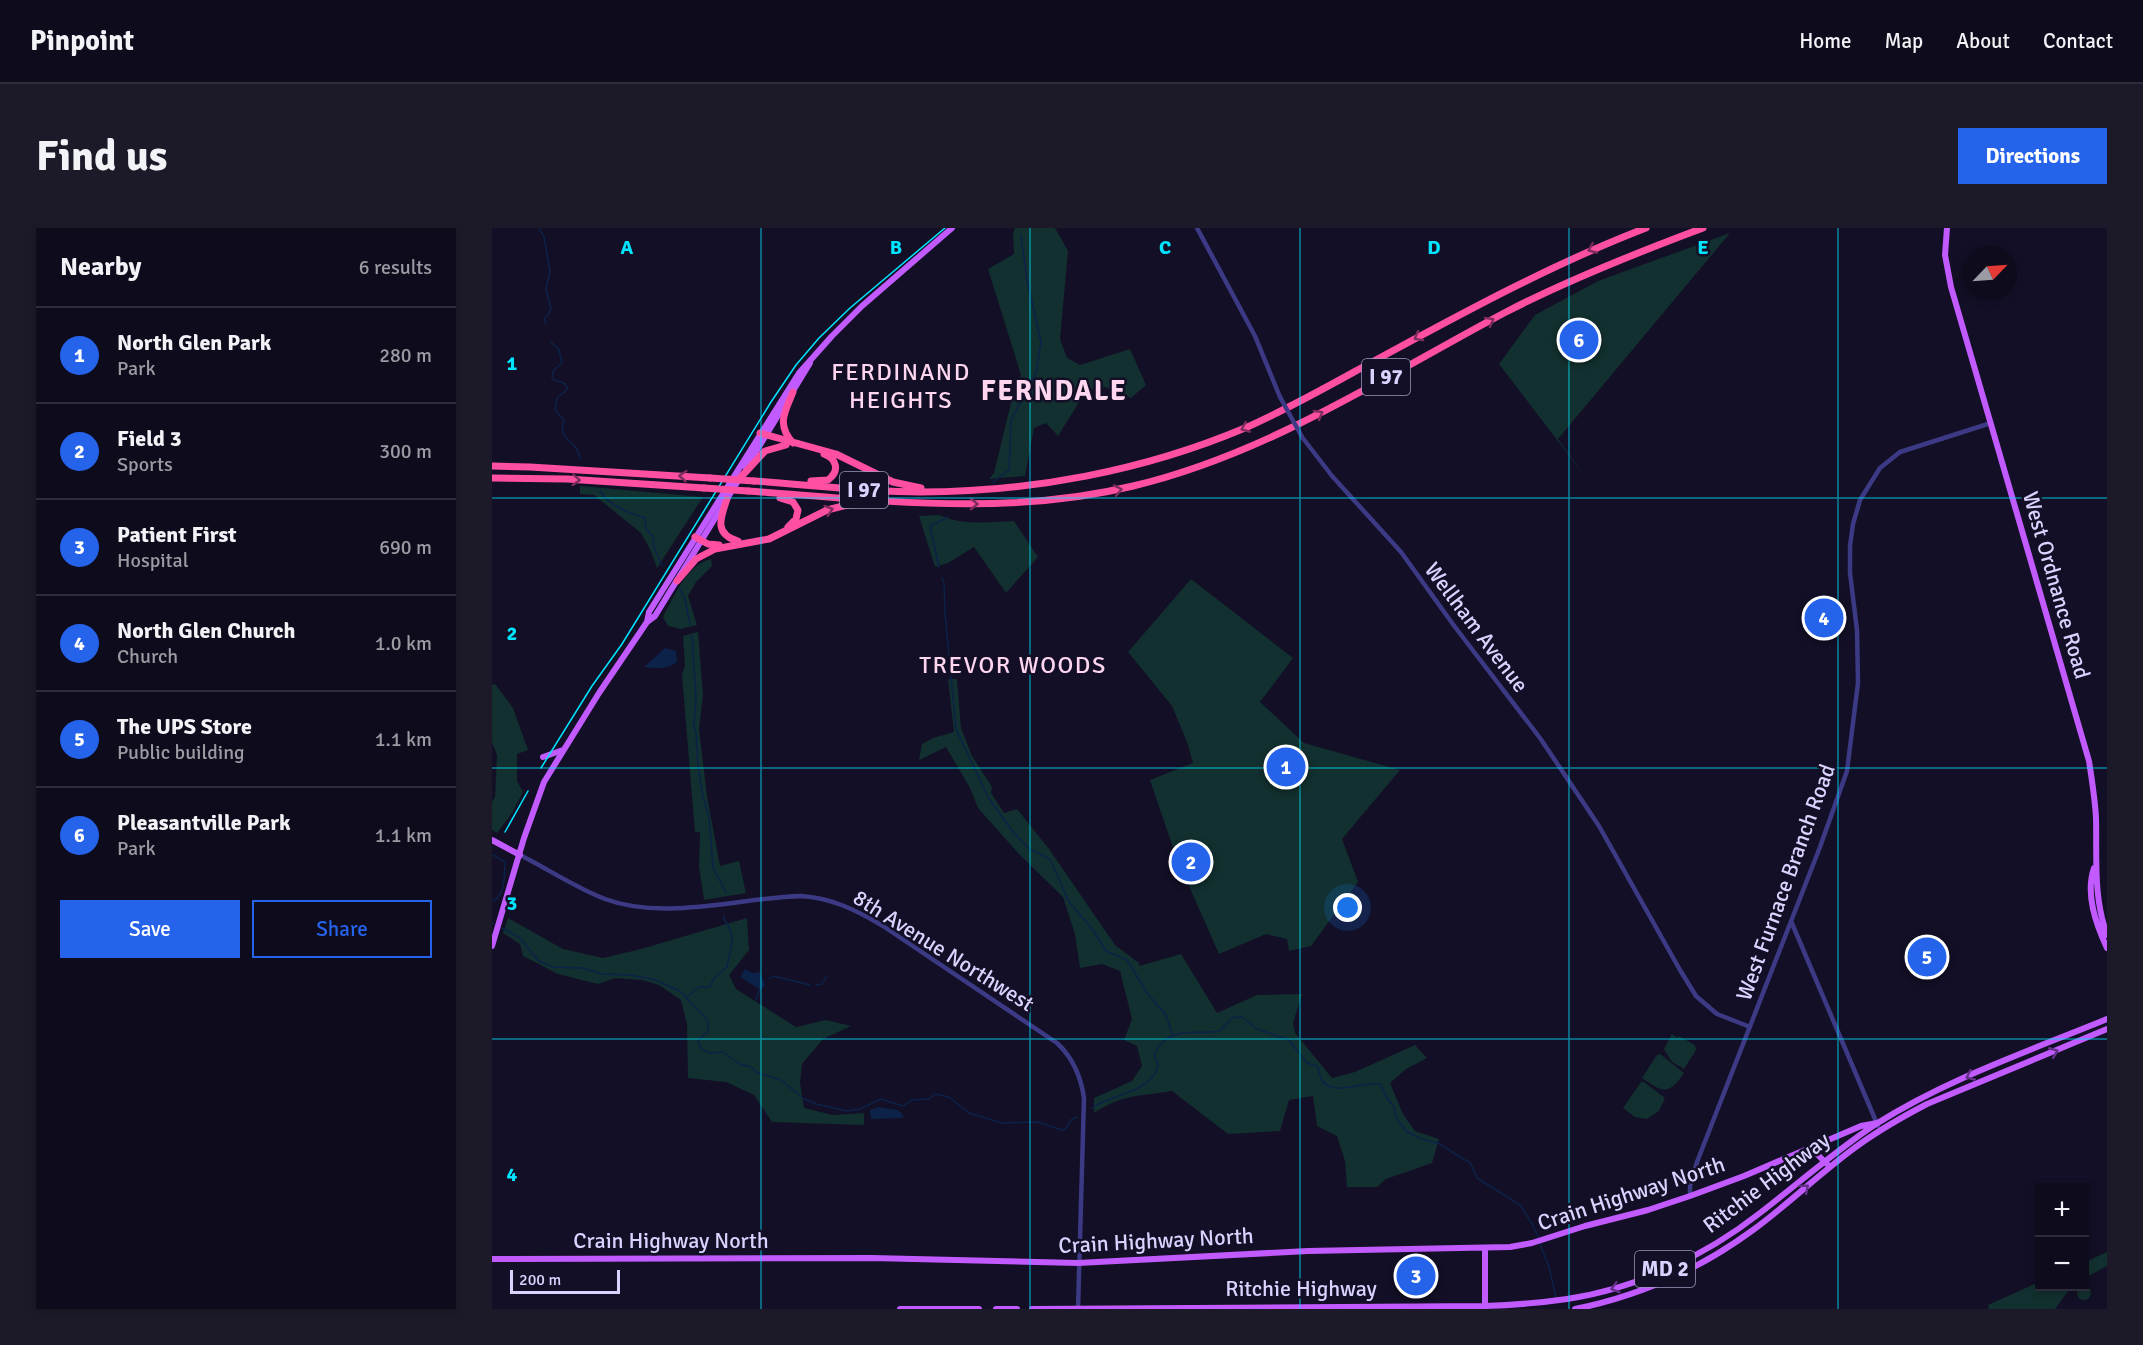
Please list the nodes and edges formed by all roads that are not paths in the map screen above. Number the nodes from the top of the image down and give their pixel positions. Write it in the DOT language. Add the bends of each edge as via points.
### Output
graph roads {
  1 [pos="952,228"];
  2 [pos="1197,228"];
  3 [pos="1646,228"];
  4 [pos="1703,228"];
  5 [pos="1947,228"];
  6 [pos="810,363"];
  7 [pos="793,392"];
  8 [pos="1991,423"];
  9 [pos="762,435"];
  10 [pos="790,444"];
  11 [pos="492,464"];
  12 [pos="492,478"];
  13 [pos="740,478"];
  14 [pos="768,482"];
  15 [pos="748,491"];
  16 [pos="960,491"];
  17 [pos="727,499"];
  18 [pos="915,502"];
  19 [pos="697,541"];
  20 [pos="738,541"];
  21 [pos="715,549"];
  22 [pos="677,580"];
  23 [pos="647,622"];
  24 [pos="564,750"];
  25 [pos="543,756"];
  26 [pos="492,840"];
  27 [pos="520,855"];
  28 [pos="2095,864"];
  29 [pos="1791,921"];
  30 [pos="2107,935"];
  31 [pos="492,946"];
  32 [pos="2107,948"];
  33 [pos="2107,1019"];
  34 [pos="1750,1028"];
  35 [pos="2107,1029"];
  36 [pos="1877,1124"];
  37 [pos="1879,1132"];
  38 [pos="1805,1150"];
  39 [pos="1824,1161"];
  40 [pos="1830,1167"];
  41 [pos="1690,1196"];
  42 [pos="1760,1214"];
  43 [pos="1734,1231"];
  44 [pos="1743,1237"];
  45 [pos="1485,1248"];
  46 [pos="1722,1251"];
  47 [pos="492,1258"];
  48 [pos="1078,1263"];
  49 [pos="1485,1307"];
  50 [pos="1078,1308"];
  51 [pos="900,1309"];
  52 [pos="979,1309"];
  53 [pos="996,1309"];
  54 [pos="1017,1309"];
  55 [pos="1032,1309"];
  56 [pos="1575,1309"];
  1 -- 6 [label="main road" via="866,302"];
  2 -- 34 [label="street, Wellham Avenue, bridge" via="1302,437 1405,557 1540,738 1599,826 1696,996 1717,1014"];
  3 -- 16 [label="highway, I 97, one-way" via="1536,275 1296,404 1210,442 1102,473 1025,486"];
  18 -- 4 [label="highway, I 97, one-way" via="1054,501 1132,487 1206,465 1304,422 1553,288"];
  5 -- 8 [label="main road" via="1948,275"];
  6 -- 7 [label="main road"];
  6 -- 9 [label="main road" via="793,381"];
  7 -- 9 [label="main road"];
  7 -- 10 [label="highway" via="783,423"];
  8 -- 28 [label="main road, West Ordnance Road" via="2089,761 2096,816"];
  8 -- 29 [label="street, West Furnace Branch Road" via="1900,452 1880,468 1860,500 1850,546 1858,687 1850,760"];
  9 -- 10 [label="highway"];
  9 -- 13 [label="main road"];
  9 -- 19 [label="main road"];
  10 -- 13 [label="highway" via="765,451"];
  10 -- 14 [label="highway" via="831,457 835,472 823,481"];
  10 -- 16 [label="highway" via="842,456 903,485"];
  14 -- 11 [label="highway, I 97, one-way, bridge"];
  12 -- 15 [label="highway, I 97, one-way, bridge"];
  13 -- 17 [label="main road"];
  14 -- 16 [label="highway, I 97" via="886,491"];
  15 -- 18 [label="highway, I 97"];
  15 -- 20 [label="highway" via="791,500 798,515 778,532"];
  17 -- 19 [label="main road"];
  17 -- 20 [label="highway" via="721,527 728,537"];
  21 -- 18 [label="highway, one-way" via="773,538 815,515 842,506"];
  19 -- 20 [label="highway" via="713,545"];
  19 -- 21 [label="highway"];
  19 -- 22 [label="main road"];
  19 -- 23 [label="main road" via="649,612"];
  21 -- 22 [label="highway" via="696,560"];
  22 -- 23 [label="main road" via="655,616"];
  23 -- 24 [label="main road"];
  24 -- 25 [label="main road"];
  24 -- 27 [label="main road" via="544,782"];
  26 -- 27 [label="main road"];
  27 -- 31 [label="main road"];
  27 -- 48 [label="street, 8th Avenue Northwest" via="593,894 634,906 671,908 801,896 840,903 858,910 1048,1036 1071,1061 1084,1098"];
  28 -- 30 [label="main road, West Ordnance Road"];
  28 -- 32 [label="main road, West Ordnance Road" via="2091,894 2097,925"];
  29 -- 34 [label="street, West Furnace Branch Road"];
  29 -- 36 [label="street"];
  33 -- 36 [label="main road, Ritchie Highway / MD 2, one-way" via="1949,1086"];
  34 -- 41 [label="street, West Furnace Branch Road" via="1697,1162"];
  37 -- 35 [label="main road, Ritchie Highway / MD 2, one-way" via="1927,1104"];
  36 -- 37 [label="street"];
  36 -- 38 [label="main road, Crain Highway North" via="1861,1126"];
  36 -- 39 [label="main road, Ritchie Highway / MD 2"];
  37 -- 40 [label="main road, Ritchie Highway / MD 2"];
  38 -- 39 [label="main road"];
  38 -- 41 [label="main road, Crain Highway North"];
  39 -- 40 [label="main road"];
  39 -- 42 [label="main road, Ritchie Highway / MD 2"];
  44 -- 40 [label="main road, Ritchie Highway / MD 2, one-way"];
  41 -- 45 [label="main road, Crain Highway North" via="1532,1243"];
  42 -- 43 [label="main road, Ritchie Highway / MD 2"];
  42 -- 44 [label="main road" via="1743,1228"];
  43 -- 46 [label="main road" via="1735,1237"];
  43 -- 49 [label="main road, Ritchie Highway / MD 2, one-way" via="1690,1258 1616,1288 1557,1301"];
  44 -- 46 [label="main road, Ritchie Highway / MD 2"];
  45 -- 48 [label="main road, Crain Highway North" via="1308,1251"];
  45 -- 49 [label="main road"];
  46 -- 56 [label="main road, Ritchie Highway / MD 2" via="1655,1286"];
  47 -- 48 [label="main road, Crain Highway North" via="872,1258"];
  48 -- 50 [label="street, 8th Avenue Northwest"];
  49 -- 50 [label="main road, Ritchie Highway / MD 2"];
  50 -- 55 [label="main road, Ritchie Highway / MD 2"];
  51 -- 52 [label="main road"];
  53 -- 54 [label="main road"];
}
